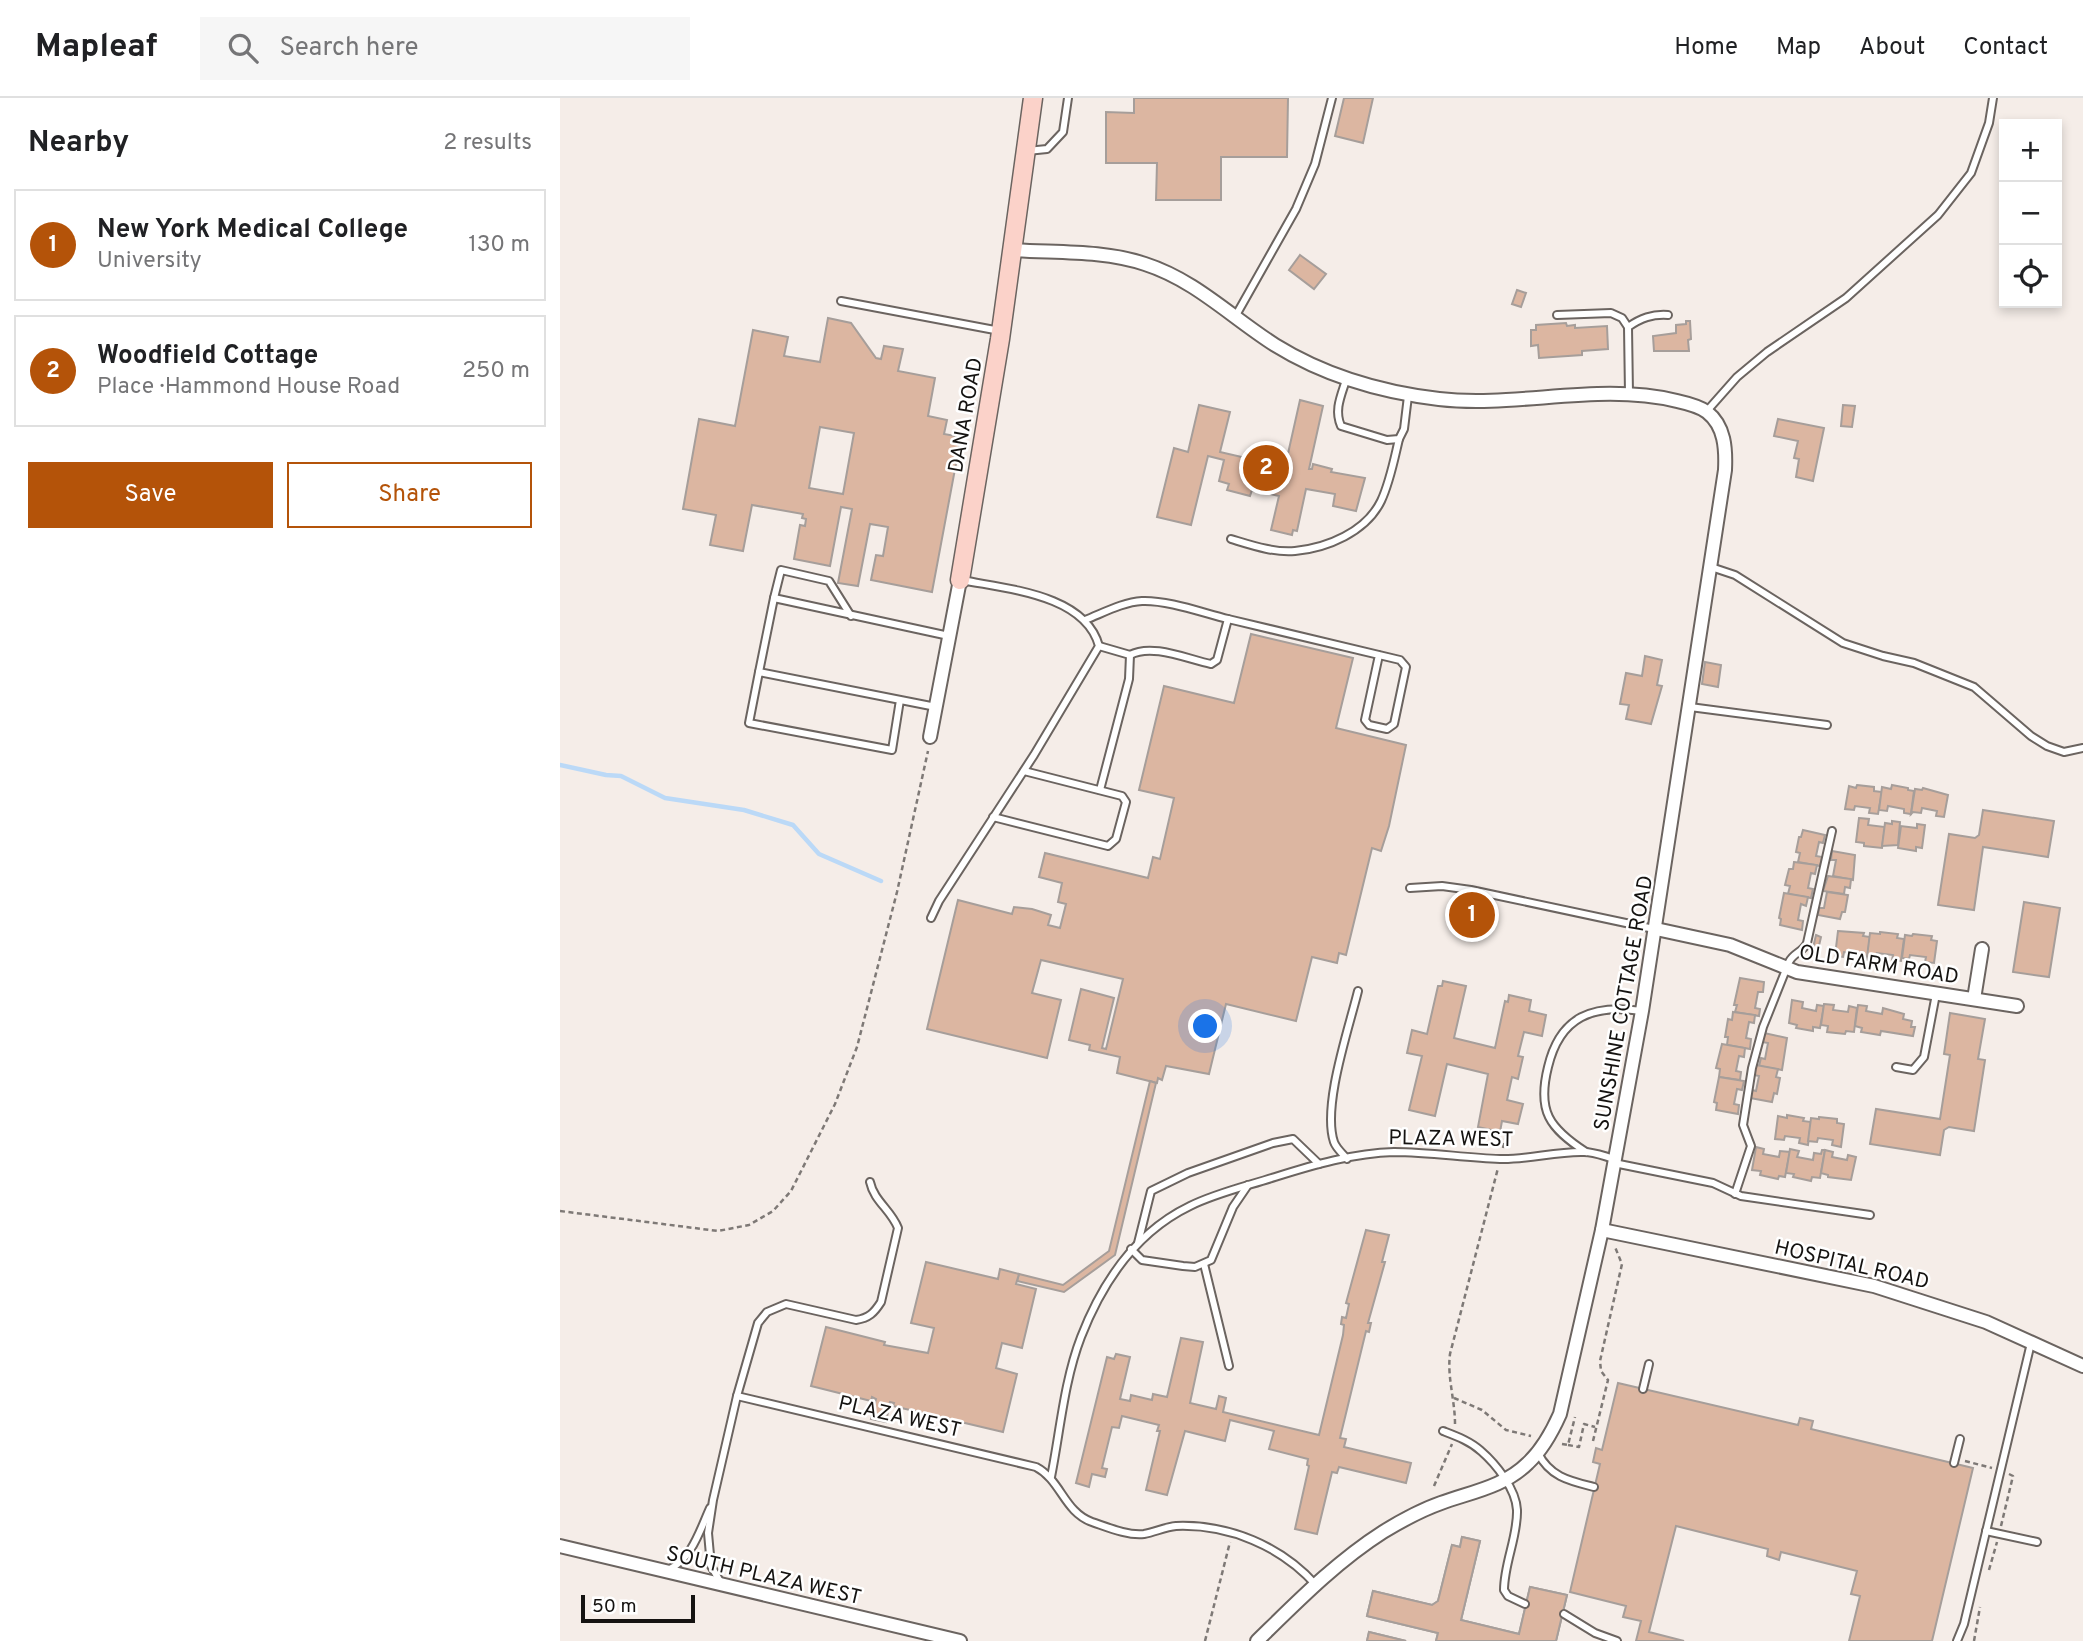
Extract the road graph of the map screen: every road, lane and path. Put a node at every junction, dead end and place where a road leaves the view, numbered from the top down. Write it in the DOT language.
graph roads {
  1 [pos="1033,98"];
  2 [pos="1068,98"];
  3 [pos="1332,98"];
  4 [pos="1993,98"];
  5 [pos="1027,151"];
  6 [pos="1013,250"];
  7 [pos="841,301"];
  8 [pos="1557,315"];
  9 [pos="1668,315"];
  10 [pos="1235,317"];
  11 [pos="1628,327"];
  12 [pos="1001,332"];
  13 [pos="1346,380"];
  14 [pos="1629,394"];
  15 [pos="1408,396"];
  16 [pos="1706,412"];
  17 [pos="1399,439"];
  18 [pos="1231,539"];
  19 [pos="1711,566"];
  20 [pos="960,580"];
  21 [pos="774,598"];
  22 [pos="851,615"];
  23 [pos="1228,619"];
  24 [pos="1085,620"];
  25 [pos="949,636"];
  26 [pos="1099,646"];
  27 [pos="1130,655"];
  28 [pos="1379,655"];
  29 [pos="759,672"];
  30 [pos="900,700"];
  31 [pos="936,707"];
  32 [pos="1690,707"];
  33 [pos="1827,725"];
  34 [pos="930,737"];
  35 [pos="2083,748"];
  36 [pos="1024,771"];
  37 [pos="1100,790"];
  38 [pos="993,817"];
  39 [pos="1832,831"];
  40 [pos="1410,888"];
  41 [pos="931,918"];
  42 [pos="1656,929"];
  43 [pos="1982,949"];
  44 [pos="1787,969"];
  45 [pos="1358,991"];
  46 [pos="1936,994"];
  47 [pos="1974,999"];
  48 [pos="2017,1006"];
  49 [pos="1642,1011"];
  50 [pos="1896,1067"];
  51 [pos="1507,1131"];
  52 [pos="1586,1152"];
  53 [pos="1347,1159"];
  54 [pos="1500,1160"];
  55 [pos="1615,1161"];
  56 [pos="1319,1164"];
  57 [pos="870,1182"];
  58 [pos="1248,1185"];
  59 [pos="1735,1194"];
  60 [pos="560,1211"];
  61 [pos="1870,1215"];
  62 [pos="1602,1230"];
  63 [pos="1616,1232"];
  64 [pos="1138,1243"];
  65 [pos="1131,1249"];
  66 [pos="1204,1264"];
  67 [pos="2031,1341"];
  68 [pos="1649,1364"];
  69 [pos="1229,1366"];
  70 [pos="2083,1366"];
  71 [pos="1643,1389"];
  72 [pos="737,1396"];
  73 [pos="1454,1398"];
  74 [pos="1576,1409"];
  75 [pos="1595,1427"];
  76 [pos="1443,1431"];
  77 [pos="1454,1435"];
  78 [pos="1960,1439"];
  79 [pos="1547,1440"];
  80 [pos="1592,1441"];
  81 [pos="1568,1445"];
  82 [pos="1538,1453"];
  83 [pos="1954,1463"];
  84 [pos="1051,1478"];
  85 [pos="1505,1480"];
  86 [pos="1434,1486"];
  87 [pos="1594,1487"];
  88 [pos="713,1500"];
  89 [pos="1986,1531"];
  90 [pos="1232,1533"];
  91 [pos="2037,1542"];
  92 [pos="560,1546"];
  93 [pos="665,1571"];
  94 [pos="721,1583"];
  95 [pos="1316,1585"];
  96 [pos="1525,1604"];
  97 [pos="1564,1614"];
  98 [pos="960,1641"];
  99 [pos="1205,1641"];
  100 [pos="1257,1641"];
  101 [pos="1617,1641"];
  102 [pos="1957,1641"];
  1 -- 5 [label="street, DANA ROAD"];
  2 -- 5 [label="lane"];
  3 -- 10 [label="lane"];
  4 -- 16 [label="lane"];
  5 -- 6 [label="street, DANA ROAD"];
  6 -- 10 [label="street"];
  6 -- 12 [label="street, DANA ROAD"];
  7 -- 12 [label="lane"];
  8 -- 11 [label="lane"];
  9 -- 11 [label="lane"];
  10 -- 13 [label="street"];
  11 -- 14 [label="lane"];
  12 -- 20 [label="street, DANA ROAD"];
  13 -- 15 [label="street"];
  13 -- 17 [label="lane"];
  14 -- 15 [label="street"];
  14 -- 16 [label="street"];
  15 -- 17 [label="lane"];
  16 -- 19 [label="street, SUNSHINE COTTAGE ROAD"];
  17 -- 18 [label="lane"];
  19 -- 32 [label="street, SUNSHINE COTTAGE ROAD"];
  19 -- 35 [label="lane"];
  20 -- 24 [label="lane"];
  20 -- 25 [label="street, DANA ROAD"];
  21 -- 22 [label="lane"];
  21 -- 22 [label="lane"];
  21 -- 29 [label="lane"];
  22 -- 25 [label="lane"];
  23 -- 24 [label="lane"];
  23 -- 27 [label="lane"];
  23 -- 28 [label="lane"];
  24 -- 26 [label="lane"];
  25 -- 31 [label="street, DANA ROAD"];
  26 -- 27 [label="lane"];
  26 -- 36 [label="lane"];
  27 -- 37 [label="lane"];
  28 -- 28 [label="lane"];
  29 -- 30 [label="lane"];
  29 -- 30 [label="lane"];
  30 -- 31 [label="lane"];
  31 -- 34 [label="street, DANA ROAD"];
  32 -- 33 [label="lane"];
  32 -- 42 [label="street, SUNSHINE COTTAGE ROAD"];
  34 -- 60 [label="path"];
  36 -- 37 [label="lane"];
  36 -- 38 [label="lane"];
  37 -- 38 [label="lane"];
  38 -- 41 [label="lane"];
  39 -- 44 [label="lane"];
  40 -- 42 [label="lane"];
  42 -- 44 [label="street, OLD FARM ROAD"];
  42 -- 49 [label="street, SUNSHINE COTTAGE ROAD"];
  43 -- 47 [label="street"];
  44 -- 46 [label="street, OLD FARM ROAD"];
  44 -- 59 [label="lane"];
  45 -- 53 [label="lane"];
  46 -- 47 [label="street, OLD FARM ROAD"];
  46 -- 50 [label="lane"];
  47 -- 48 [label="street, OLD FARM ROAD"];
  49 -- 52 [label="lane"];
  49 -- 55 [label="street, SUNSHINE COTTAGE ROAD"];
  51 -- 54 [label="path"];
  52 -- 54 [label="lane, PLAZA WEST"];
  52 -- 55 [label="lane, PLAZA WEST"];
  53 -- 54 [label="lane, PLAZA WEST"];
  53 -- 56 [label="lane, PLAZA WEST"];
  54 -- 73 [label="path"];
  55 -- 59 [label="lane, PLAZA WEST"];
  55 -- 62 [label="street, SUNSHINE COTTAGE ROAD"];
  56 -- 58 [label="lane, PLAZA WEST"];
  56 -- 64 [label="lane"];
  57 -- 72 [label="lane"];
  58 -- 64 [label="lane, PLAZA WEST"];
  58 -- 66 [label="lane"];
  59 -- 61 [label="lane, PLAZA WEST"];
  62 -- 63 [label="street, HOSPITAL ROAD"];
  62 -- 79 [label="street, SUNSHINE COTTAGE ROAD"];
  63 -- 67 [label="street, HOSPITAL ROAD"];
  63 -- 75 [label="path"];
  64 -- 65 [label="lane, PLAZA WEST"];
  65 -- 66 [label="lane"];
  65 -- 84 [label="lane, PLAZA WEST"];
  66 -- 69 [label="lane"];
  67 -- 70 [label="street, HOSPITAL ROAD"];
  67 -- 89 [label="lane"];
  68 -- 71 [label="lane"];
  72 -- 84 [label="lane, PLAZA WEST"];
  72 -- 88 [label="lane"];
  73 -- 77 [label="path"];
  73 -- 79 [label="path"];
  74 -- 81 [label="path"];
  75 -- 80 [label="path"];
  75 -- 81 [label="path"];
  76 -- 77 [label="lane"];
  77 -- 85 [label="lane"];
  77 -- 86 [label="path"];
  78 -- 83 [label="lane"];
  79 -- 81 [label="path"];
  79 -- 82 [label="street, SUNSHINE COTTAGE ROAD"];
  82 -- 85 [label="street, SUNSHINE COTTAGE ROAD"];
  82 -- 87 [label="lane"];
  84 -- 90 [label="lane"];
  85 -- 95 [label="street, SUNSHINE COTTAGE ROAD"];
  85 -- 96 [label="lane"];
  88 -- 93 [label="lane"];
  88 -- 94 [label="lane"];
  89 -- 91 [label="lane"];
  89 -- 102 [label="lane"];
  90 -- 95 [label="lane"];
  90 -- 99 [label="path"];
  92 -- 93 [label="street, SOUTH PLAZA WEST"];
  93 -- 94 [label="street, SOUTH PLAZA WEST"];
  94 -- 98 [label="street, SOUTH PLAZA WEST"];
  95 -- 100 [label="street, SUNSHINE COTTAGE ROAD"];
  97 -- 101 [label="lane"];
}
